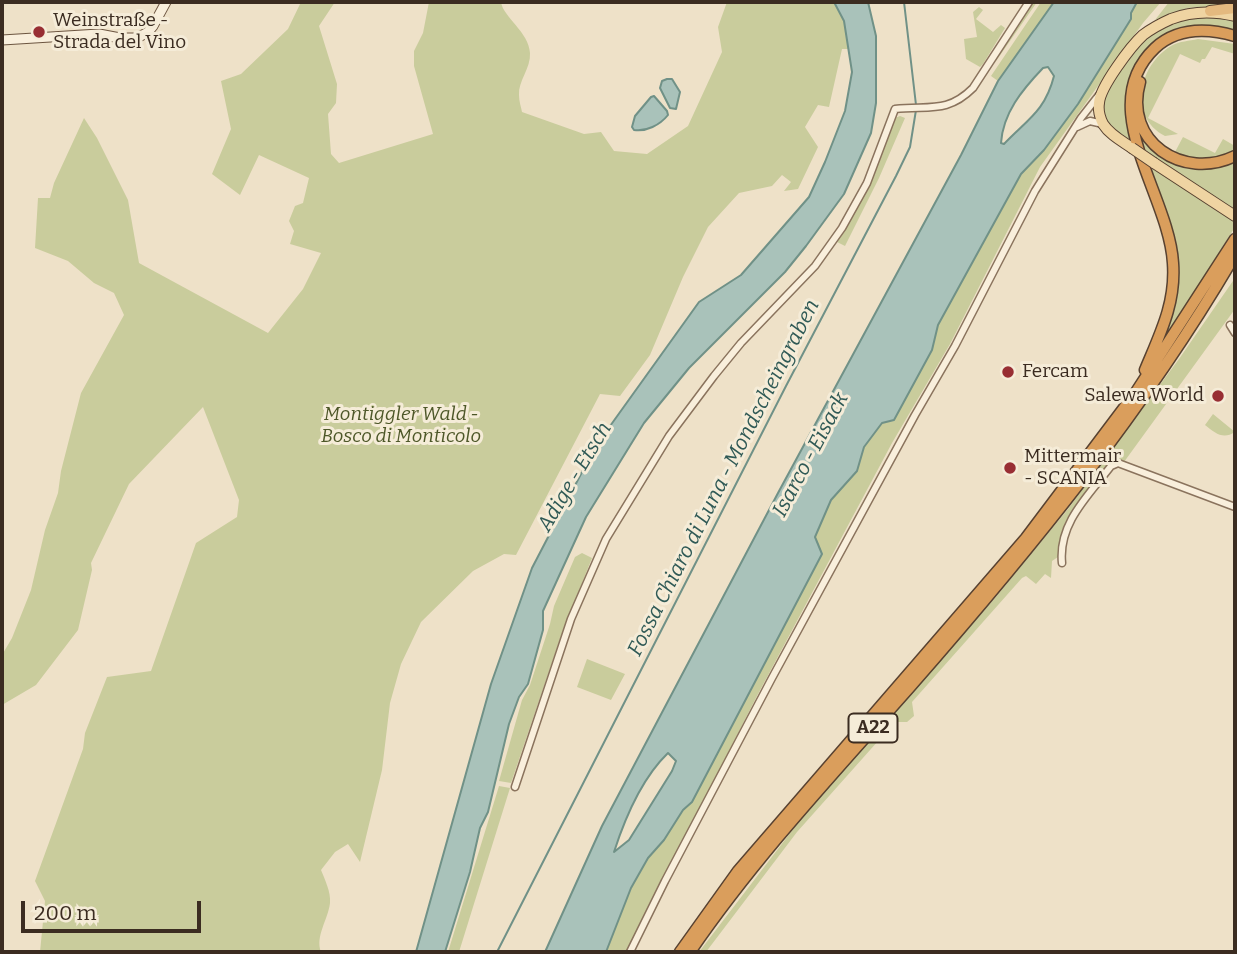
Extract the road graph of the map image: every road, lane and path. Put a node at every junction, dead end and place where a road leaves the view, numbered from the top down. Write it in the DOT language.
graph roads {
  1 [pos="166,2"];
  2 [pos="1029,2"];
  3 [pos="1235,8"];
  4 [pos="1210,11"];
  5 [pos="1235,16"];
  6 [pos="1235,36"];
  7 [pos="2,40"];
  8 [pos="1235,43"];
  9 [pos="1101,94"];
  10 [pos="1104,124"];
  11 [pos="1076,128"];
  12 [pos="1235,156"];
  13 [pos="1235,216"];
  14 [pos="1235,239"];
  15 [pos="1235,255"];
  16 [pos="1235,268"];
  17 [pos="1220,281"];
  18 [pos="1230,325"];
  19 [pos="1235,332"];
  20 [pos="1136,392"];
  21 [pos="1235,507"];
  22 [pos="1062,562"];
  23 [pos="515,787"];
  24 [pos="630,952"];
  25 [pos="680,952"];
  26 [pos="690,952"];
  1 -- 7 [label="main road"];
  2 -- 23 [label="street"];
  3 -- 4 [label="highway"];
  4 -- 5 [label="main road"];
  4 -- 9 [label="main road"];
  6 -- 20 [label="highway"];
  8 -- 12 [label="highway"];
  9 -- 10 [label="main road"];
  9 -- 11 [label="street"];
  10 -- 11 [label="street"];
  10 -- 13 [label="main road, bridge"];
  11 -- 24 [label="street"];
  14 -- 20 [label="highway, A22"];
  15 -- 17 [label="highway, A22"];
  16 -- 17 [label="highway"];
  17 -- 26 [label="highway, A22"];
  18 -- 19 [label="street"];
  20 -- 25 [label="highway, A22"];
  21 -- 22 [label="street"];
}
